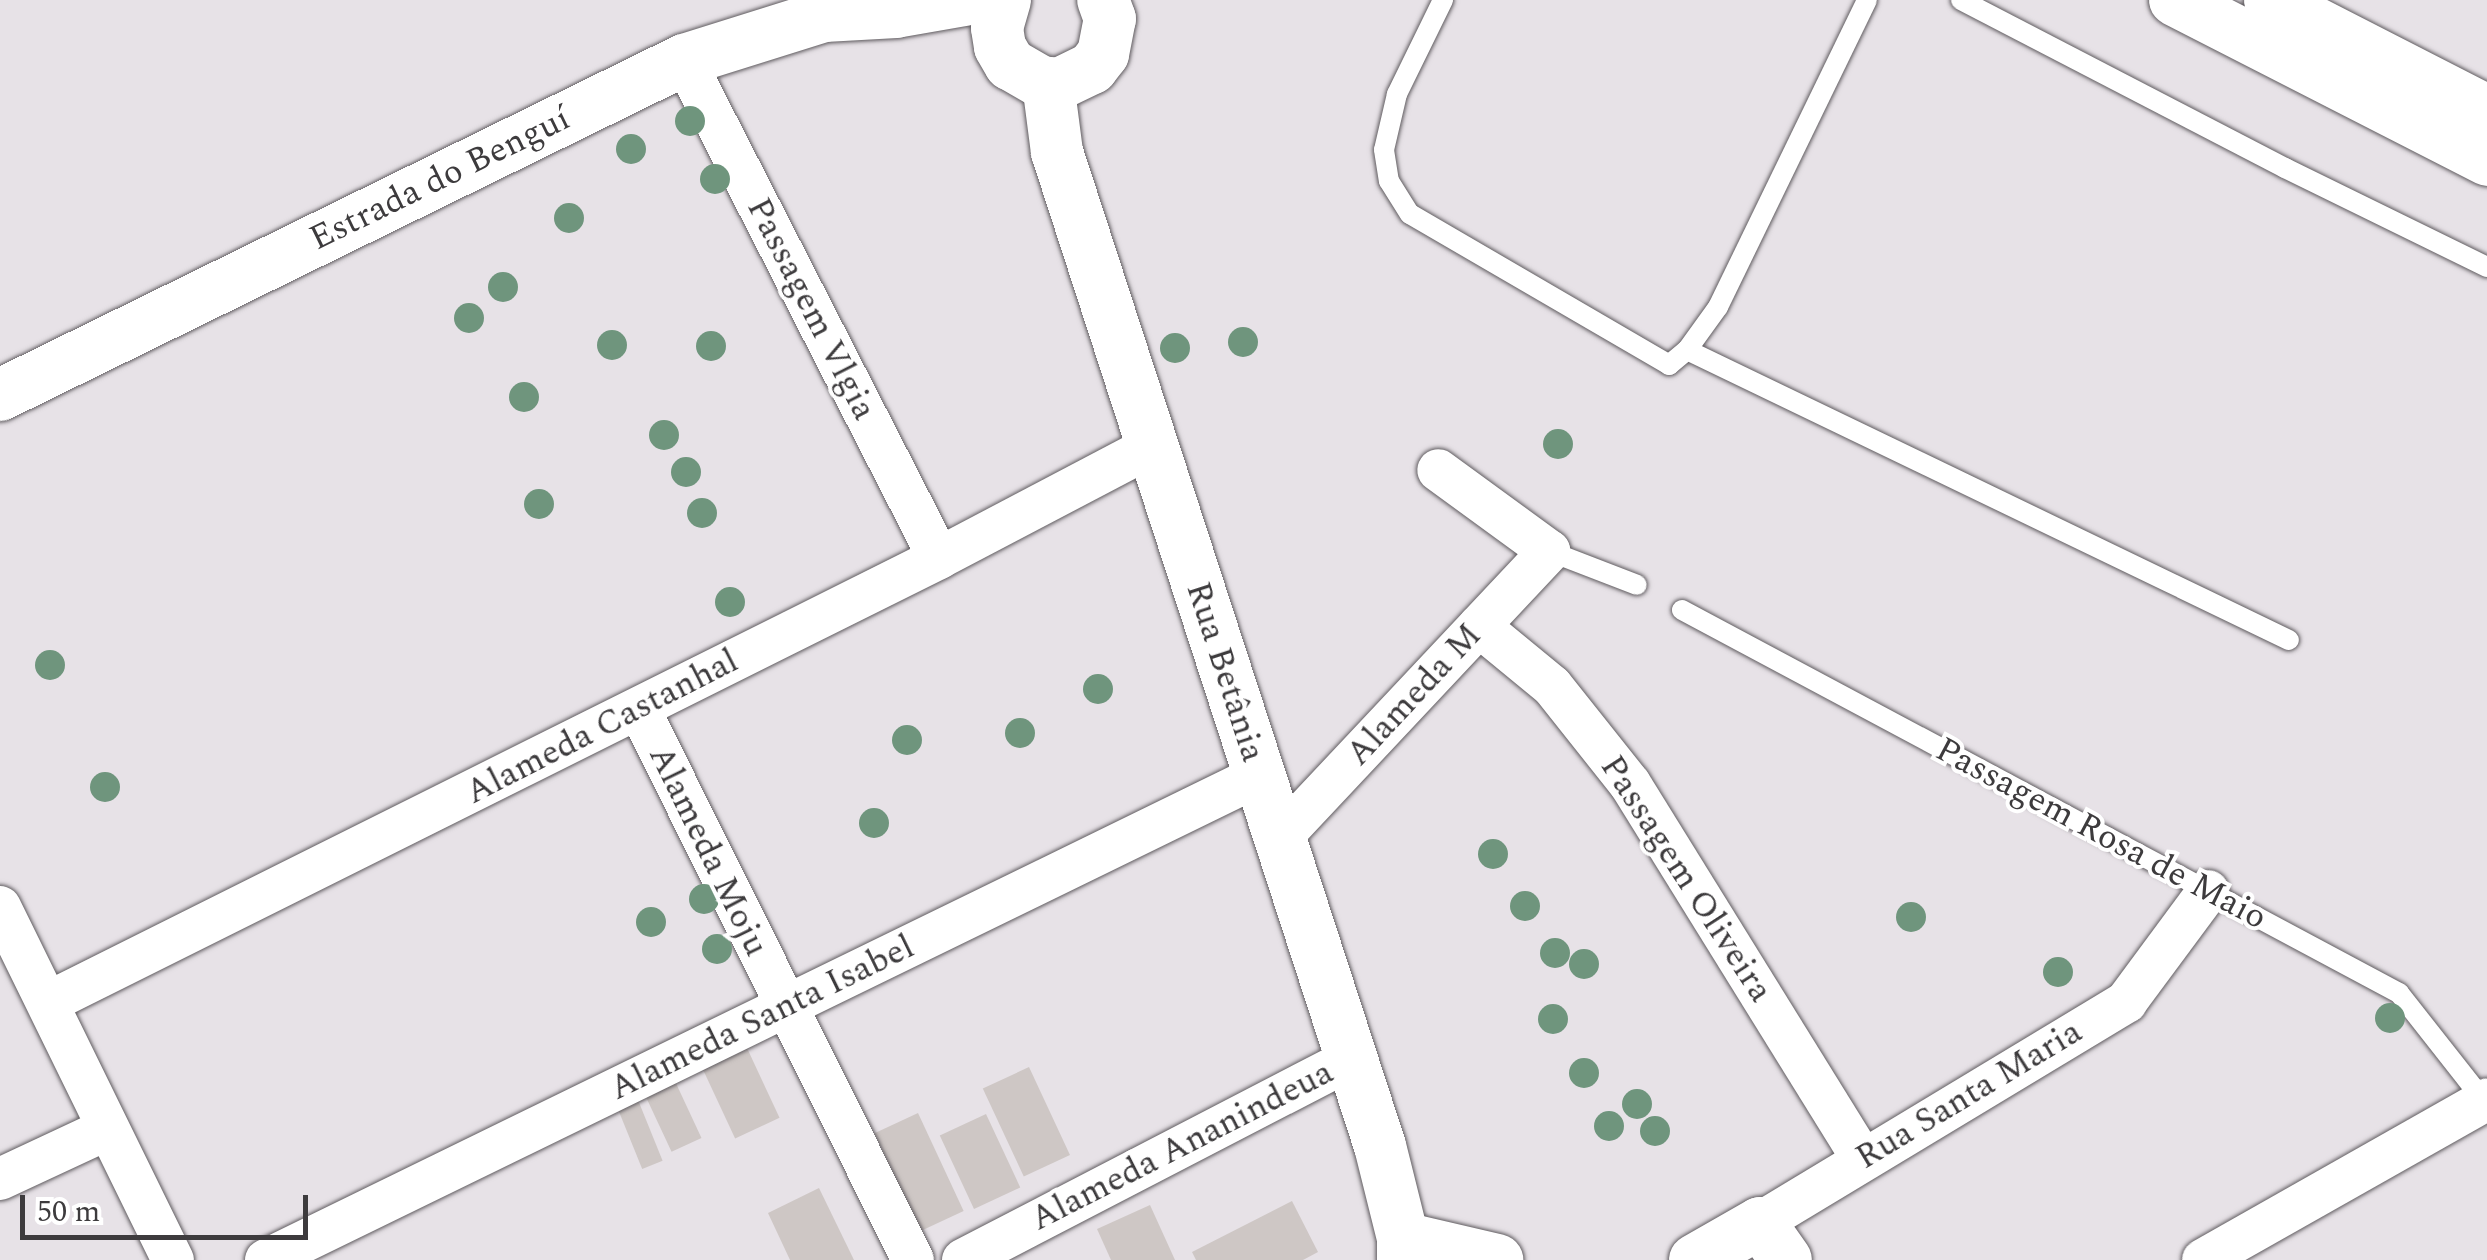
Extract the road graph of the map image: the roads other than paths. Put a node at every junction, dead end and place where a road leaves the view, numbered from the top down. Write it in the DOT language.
graph roads {
  1 [pos="965,0"];
  2 [pos="1442,0"];
  3 [pos="1867,0"];
  4 [pos="1961,0"];
  5 [pos="2176,0"];
  6 [pos="2270,0"];
  7 [pos="896,12"];
  8 [pos="1114,12"];
  9 [pos="1002,24"];
  10 [pos="684,60"];
  11 [pos="1048,83"];
  12 [pos="2487,111"];
  13 [pos="2487,160"];
  14 [pos="2487,266"];
  15 [pos="1687,350"];
  16 [pos="0,396"];
  17 [pos="1152,446"];
  18 [pos="1438,470"];
  19 [pos="1548,551"];
  20 [pos="939,558"];
  21 [pos="1636,585"];
  22 [pos="1682,610"];
  23 [pos="1479,626"];
  24 [pos="2289,640"];
  25 [pos="639,709"];
  26 [pos="1258,776"];
  27 [pos="1279,839"];
  28 [pos="2208,892"];
  29 [pos="0,907"];
  30 [pos="48,1002"];
  31 [pos="784,1007"];
  32 [pos="1349,1060"];
  33 [pos="2485,1100"];
  34 [pos="108,1128"];
  35 [pos="1862,1158"];
  36 [pos="0,1180"];
  37 [pos="1773,1242"];
  38 [pos="1403,1249"];
  39 [pos="173,1260"];
  40 [pos="266,1260"];
  41 [pos="913,1260"];
  42 [pos="963,1260"];
  43 [pos="1497,1260"];
  44 [pos="1696,1260"];
  45 [pos="2204,1260"];
  1 -- 7 [label="street, Estrada do Benguí"];
  2 -- 15 [label="lane"];
  3 -- 15 [label="lane"];
  4 -- 14 [label="lane"];
  5 -- 13 [label="street"];
  6 -- 12 [label="street"];
  7 -- 9 [label="street, Estrada do Benguí"];
  7 -- 10 [label="street, Estrada do Benguí"];
  8 -- 11 [label="street"];
  9 -- 11 [label="street"];
  10 -- 16 [label="street, Estrada do Benguí"];
  10 -- 20 [label="street, Passagem Vlgia"];
  11 -- 17 [label="street, Rua Betânia"];
  15 -- 24 [label="lane"];
  17 -- 20 [label="street, Alameda Castanhal"];
  17 -- 26 [label="street, Rua Betânia"];
  18 -- 19 [label="street"];
  19 -- 21 [label="lane"];
  19 -- 23 [label="street, Alameda M"];
  20 -- 25 [label="street, Alameda Castanhal"];
  22 -- 28 [label="lane, Passagem Rosa de Maio"];
  23 -- 27 [label="street, Alameda M"];
  23 -- 35 [label="street, Passagem Oliveira"];
  25 -- 30 [label="street, Alameda Castanhal"];
  25 -- 31 [label="street, Alameda Moju"];
  26 -- 27 [label="street, Rua Betânia"];
  26 -- 31 [label="street, Alameda Santa Isabel"];
  27 -- 32 [label="street, Rua Betânia"];
  28 -- 33 [label="lane, Passagem Rosa de Maio"];
  28 -- 35 [label="street, Rua Santa Maria"];
  29 -- 30 [label="street"];
  30 -- 34 [label="street"];
  31 -- 40 [label="street, Alameda Santa Isabel"];
  31 -- 41 [label="street, Alameda Moju"];
  32 -- 38 [label="street, Rua Betânia"];
  32 -- 42 [label="street, Alameda Ananindeua"];
  33 -- 45 [label="street"];
  34 -- 36 [label="street"];
  34 -- 39 [label="street"];
  35 -- 37 [label="street, Rua Santa Maria"];
  37 -- 44 [label="street, Rua Santa Maria"];
  38 -- 43 [label="street"];
}
